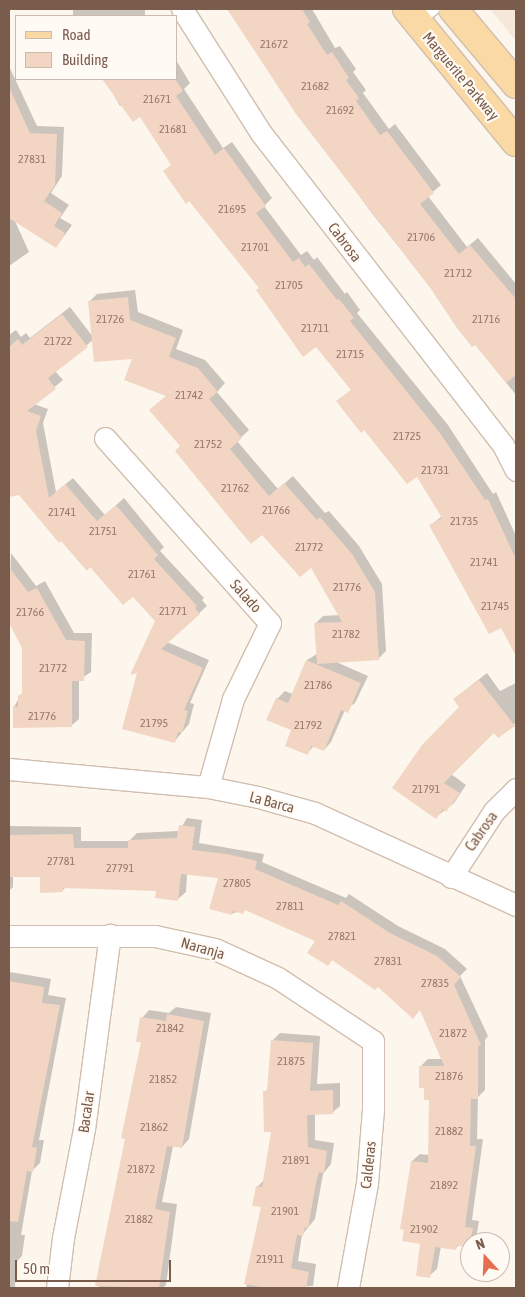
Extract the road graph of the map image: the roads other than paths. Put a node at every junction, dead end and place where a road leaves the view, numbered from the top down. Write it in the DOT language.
graph roads {
  1 [pos="182,9"];
  2 [pos="453,9"];
  3 [pos="419,13"];
  4 [pos="516,84"];
  5 [pos="516,142"];
  6 [pos="105,438"];
  7 [pos="516,470"];
  8 [pos="9,769"];
  9 [pos="208,787"];
  10 [pos="516,789"];
  11 [pos="451,876"];
  12 [pos="516,905"];
  13 [pos="110,934"];
  14 [pos="9,936"];
  15 [pos="373,1041"];
  16 [pos="57,1288"];
  17 [pos="348,1288"];
  1 -- 7 [label="street, Cabrosa"];
  2 -- 4 [label="main road"];
  3 -- 5 [label="main road, Marguerite Parkway"];
  6 -- 9 [label="street, Salado"];
  8 -- 9 [label="street, La Barca"];
  9 -- 11 [label="street, La Barca"];
  10 -- 11 [label="street, Cabrosa"];
  11 -- 12 [label="street, La Barca"];
  13 -- 14 [label="street, Naranja"];
  13 -- 15 [label="street, Naranja"];
  13 -- 16 [label="street, Bacalar"];
  15 -- 17 [label="street, Calderas"];
}
